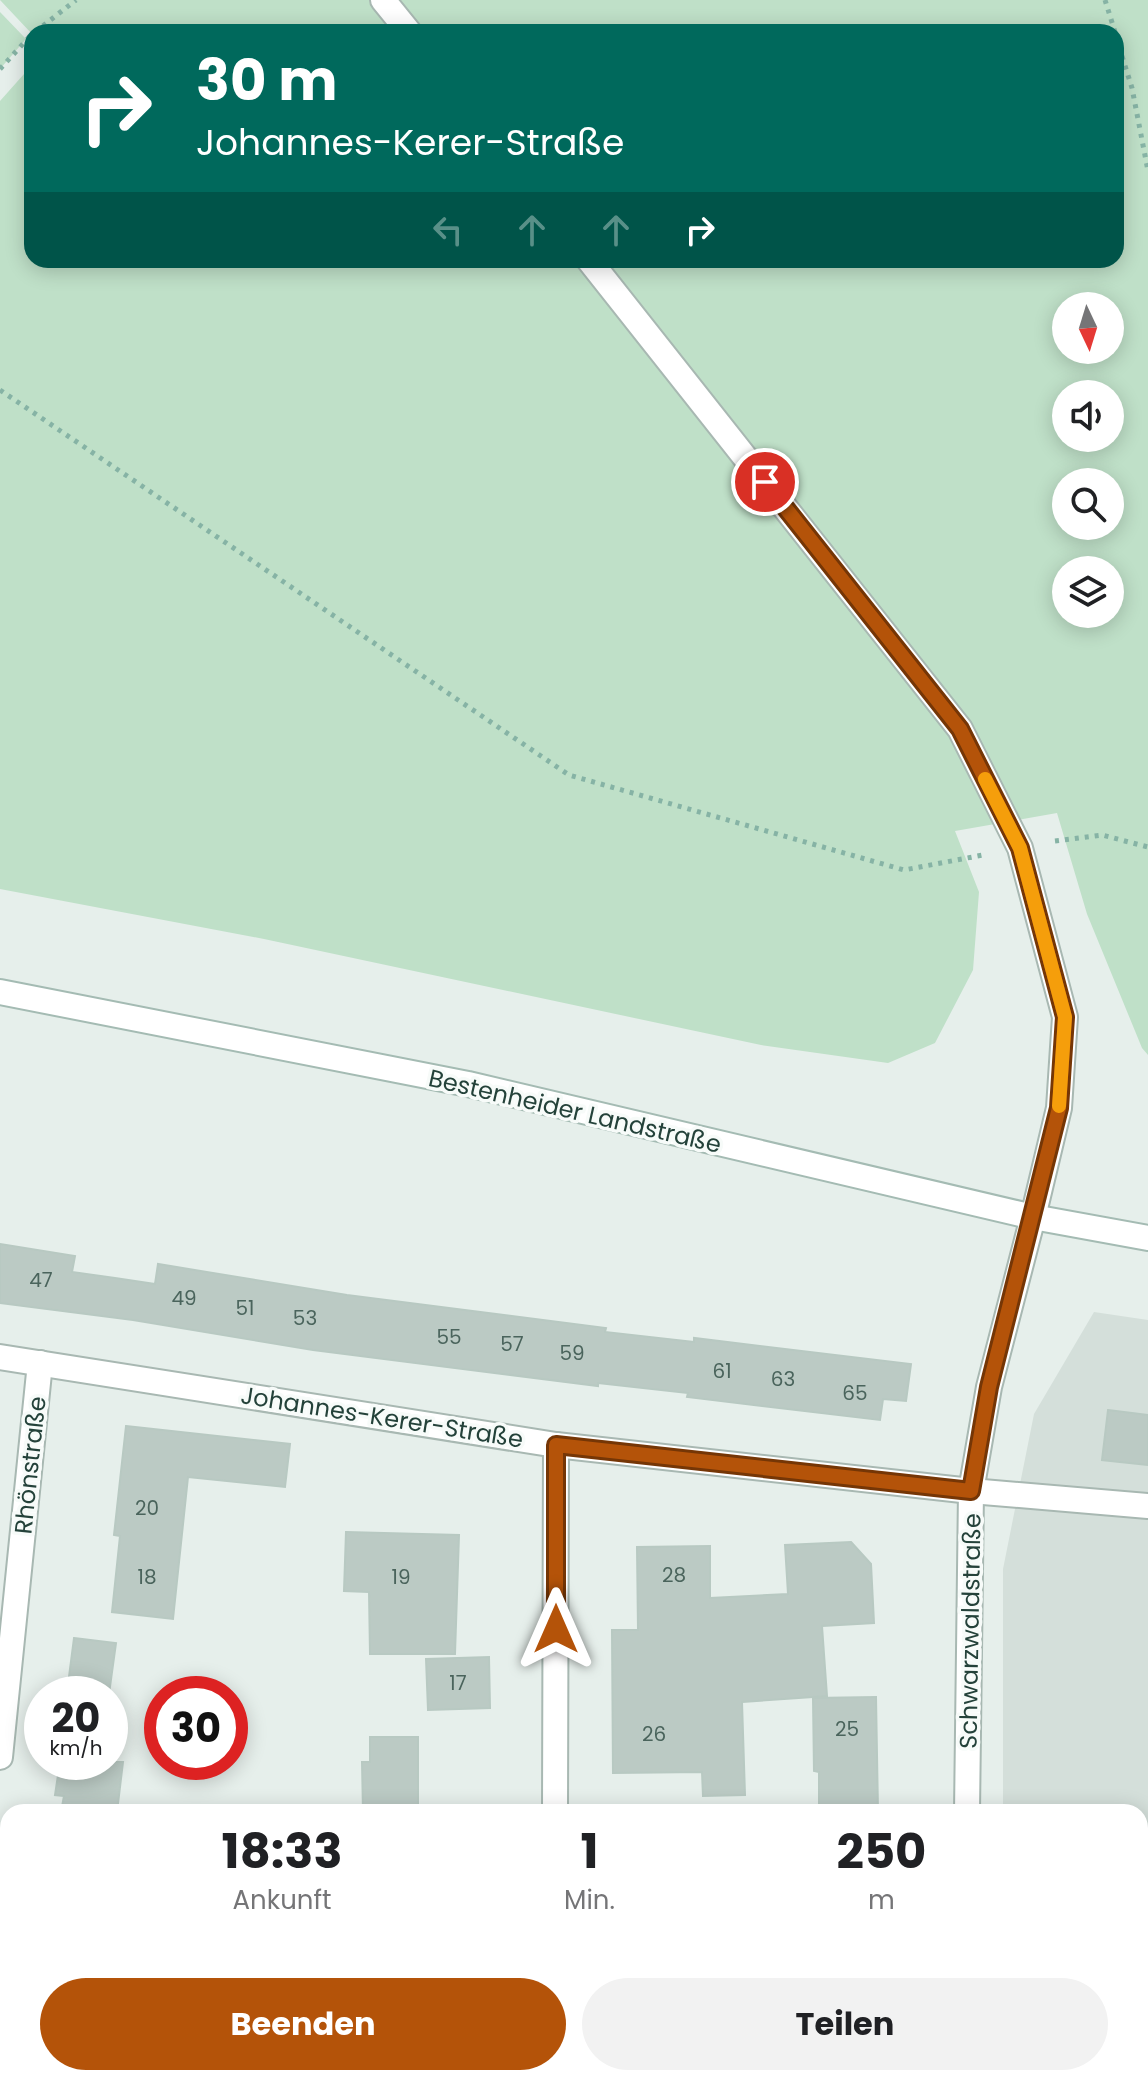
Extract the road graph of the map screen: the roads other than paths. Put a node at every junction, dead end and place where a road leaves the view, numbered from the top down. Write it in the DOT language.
graph roads {
  1 [pos="383,0"];
  2 [pos="402,24"];
  3 [pos="595,268"];
  4 [pos="0,992"];
  5 [pos="1033,1217"];
  6 [pos="1148,1238"];
  7 [pos="0,1357"];
  8 [pos="40,1363"];
  9 [pos="556,1445"];
  10 [pos="971,1491"];
  11 [pos="1148,1506"];
  12 [pos="0,1757"];
  13 [pos="555,1804"];
  14 [pos="967,1804"];
  1 -- 2 [label="street"];
  3 -- 5 [label="street, Schwarzwaldstraße"];
  4 -- 5 [label="street, Bestenheider Landstraße"];
  5 -- 6 [label="street, Bestenheider Landstraße"];
  5 -- 10 [label="street, Schwarzwaldstraße"];
  7 -- 8 [label="street, Johannes-Kerer-Straße"];
  8 -- 9 [label="street, Johannes-Kerer-Straße"];
  8 -- 12 [label="street, Rhönstraße"];
  9 -- 10 [label="street, Johannes-Kerer-Straße"];
  9 -- 13 [label="street"];
  10 -- 11 [label="street, Johannes-Kerer-Straße"];
  10 -- 14 [label="street, Schwarzwaldstraße"];
}
